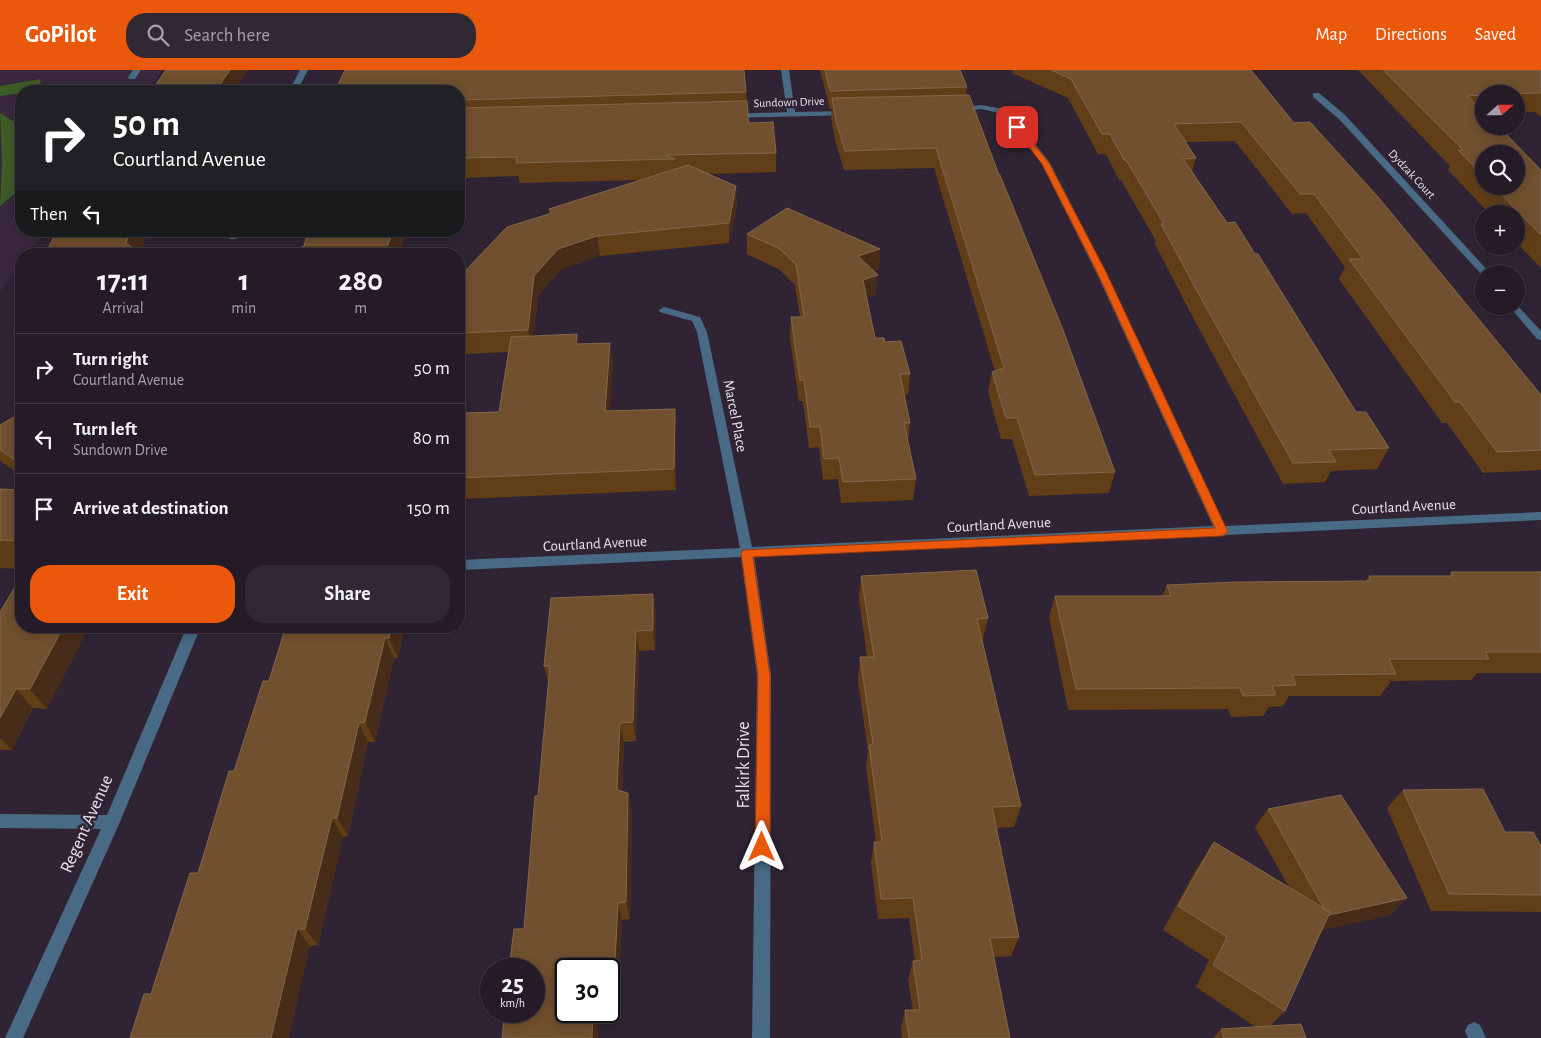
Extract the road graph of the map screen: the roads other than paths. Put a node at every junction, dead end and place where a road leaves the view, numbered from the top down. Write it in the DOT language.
graph roads {
  1 [pos="137,70"];
  2 [pos="304,70"];
  3 [pos="785,70"];
  4 [pos="132,77"];
  5 [pos="296,85"];
  6 [pos="1316,95"];
  7 [pos="945,110"];
  8 [pos="858,112"];
  9 [pos="791,114"];
  10 [pos="721,116"];
  11 [pos="1478,265"];
  12 [pos="664,310"];
  13 [pos="1522,315"];
  14 [pos="1541,337"];
  15 [pos="1541,516"];
  16 [pos="1222,532"];
  17 [pos="747,553"];
  18 [pos="465,565"];
  19 [pos="191,633"];
  20 [pos="0,821"];
  21 [pos="112,822"];
  22 [pos="14,1038"];
  23 [pos="761,1038"];
  1 -- 4 [label="street"];
  2 -- 5 [label="street"];
  3 -- 9 [label="street"];
  6 -- 11 [label="street, Dydzak Court"];
  7 -- 16 [label="street"];
  8 -- 9 [label="street, Sundown Drive"];
  9 -- 10 [label="street, Sundown Drive"];
  12 -- 17 [label="street, Marcel Place"];
  13 -- 14 [label="street"];
  15 -- 16 [label="street, Courtland Avenue"];
  16 -- 17 [label="street, Courtland Avenue"];
  17 -- 18 [label="street, Courtland Avenue"];
  17 -- 23 [label="street, Falkirk Drive"];
  19 -- 21 [label="street, Regent Avenue"];
  20 -- 21 [label="street"];
  21 -- 22 [label="street, Regent Avenue"];
}
